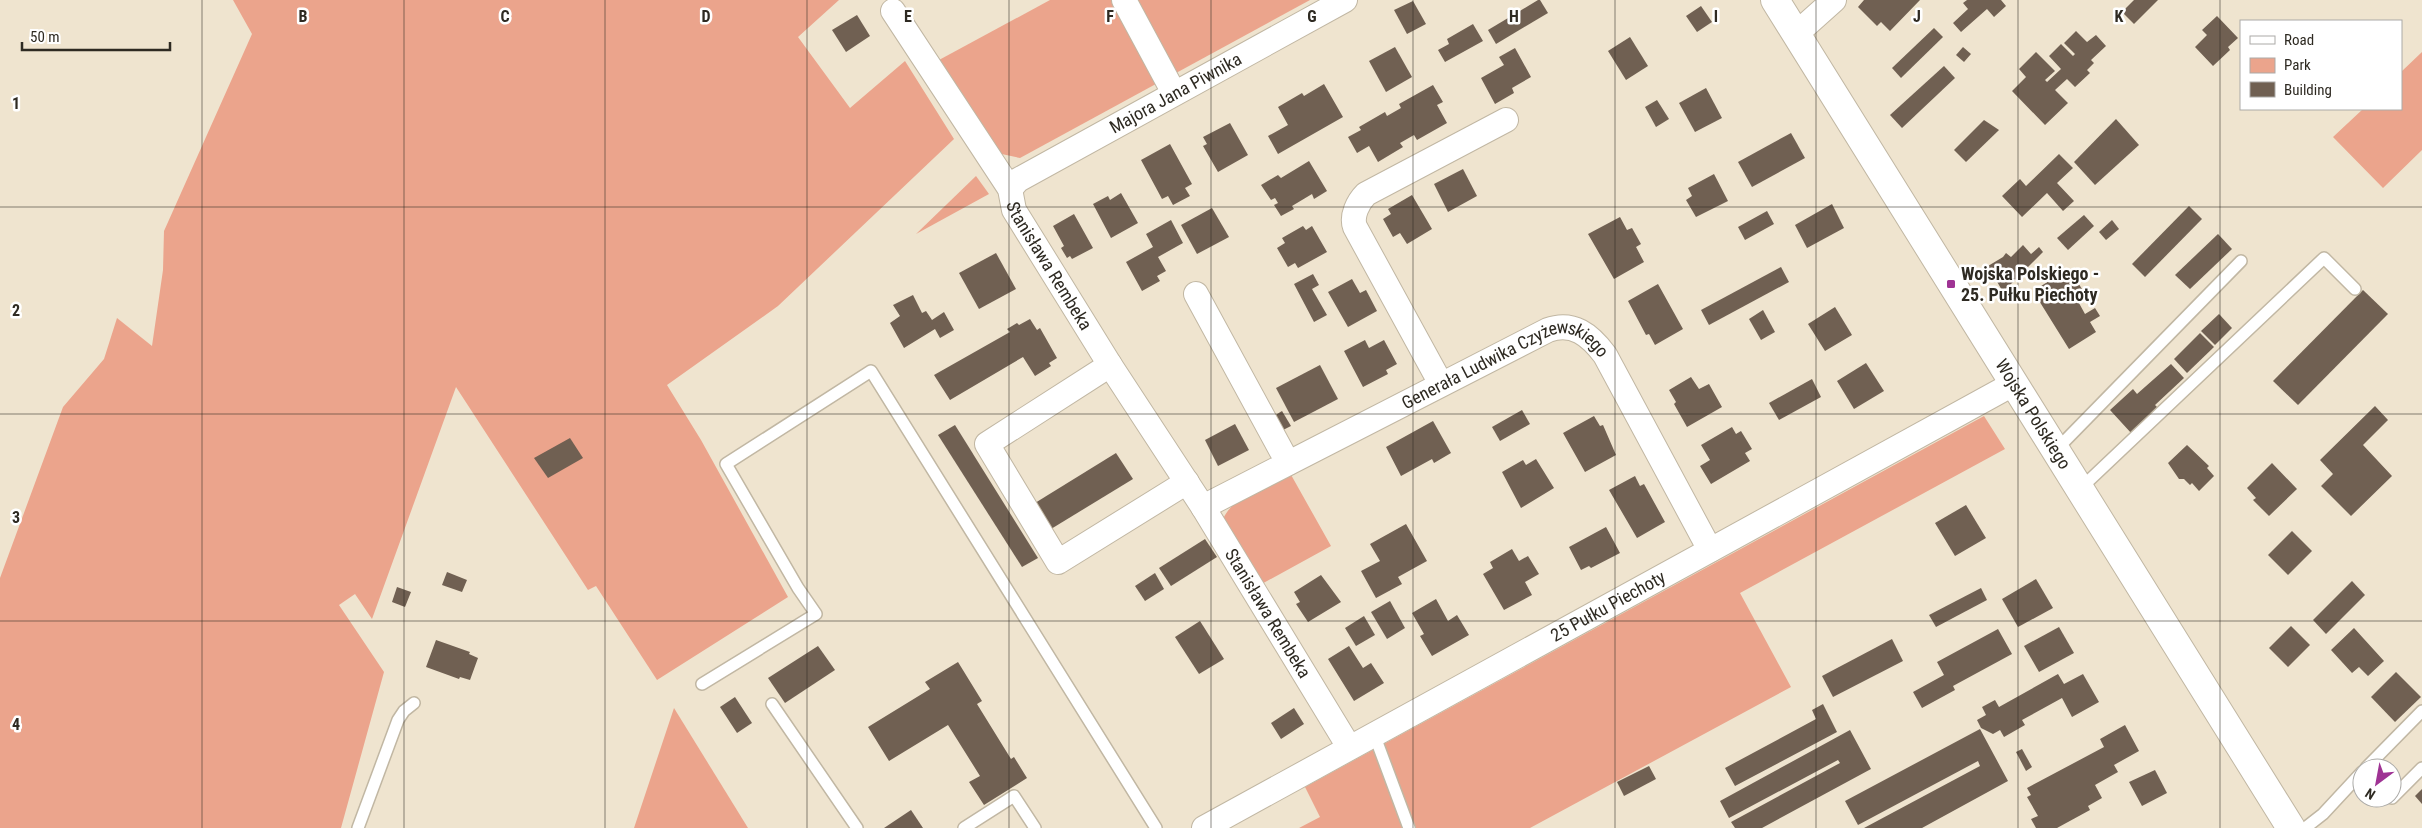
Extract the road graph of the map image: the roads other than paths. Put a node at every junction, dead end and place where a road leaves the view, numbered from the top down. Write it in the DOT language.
graph roads {
  1 [pos="1124,0"];
  2 [pos="1775,0"];
  3 [pos="1834,0"];
  4 [pos="1343,1"];
  5 [pos="893,11"];
  6 [pos="1796,34"];
  7 [pos="1174,93"];
  8 [pos="1506,120"];
  9 [pos="1010,189"];
  10 [pos="2241,261"];
  11 [pos="2355,289"];
  12 [pos="1196,294"];
  13 [pos="1110,365"];
  14 [pos="1442,384"];
  15 [pos="2013,384"];
  16 [pos="2054,451"];
  17 [pos="1288,463"];
  18 [pos="1186,482"];
  19 [pos="2079,490"];
  20 [pos="1203,507"];
  21 [pos="1710,550"];
  22 [pos="702,684"];
  23 [pos="414,703"];
  24 [pos="772,704"];
  25 [pos="2422,711"];
  26 [pos="1374,734"];
  27 [pos="1349,747"];
  28 [pos="2376,758"];
  29 [pos="2422,768"];
  30 [pos="2352,783"];
  31 [pos="2402,788"];
  32 [pos="358,828"];
  33 [pos="857,828"];
  34 [pos="964,828"];
  35 [pos="1035,828"];
  36 [pos="1156,828"];
  37 [pos="1204,828"];
  38 [pos="1409,828"];
  39 [pos="2291,828"];
  40 [pos="2305,828"];
  1 -- 7 [label="street"];
  2 -- 6 [label="main road, Wojska Polskiego"];
  3 -- 6 [label="street"];
  4 -- 7 [label="street, Majora Jana Piwnika"];
  5 -- 9 [label="street, Stanisława Rembeka"];
  6 -- 15 [label="main road, Wojska Polskiego"];
  7 -- 9 [label="street, Majora Jana Piwnika"];
  8 -- 14 [label="street"];
  9 -- 13 [label="street, Stanisława Rembeka"];
  10 -- 16 [label="lane"];
  11 -- 19 [label="lane"];
  12 -- 17 [label="street"];
  13 -- 18 [label="street, Stanisława Rembeka"];
  13 -- 18 [label="street"];
  14 -- 17 [label="street, Generała Ludwika Czyżewskiego"];
  14 -- 21 [label="street, Generała Ludwika Czyżewskiego"];
  15 -- 16 [label="main road, Wojska Polskiego"];
  15 -- 21 [label="street, 25 Pułku Piechoty"];
  16 -- 19 [label="main road, Wojska Polskiego"];
  17 -- 20 [label="street, Generała Ludwika Czyżewskiego"];
  18 -- 20 [label="street, Stanisława Rembeka"];
  19 -- 39 [label="main road, Wojska Polskiego"];
  20 -- 27 [label="street, Stanisława Rembeka"];
  21 -- 26 [label="street, 25 Pułku Piechoty"];
  22 -- 36 [label="lane"];
  23 -- 32 [label="lane"];
  24 -- 33 [label="lane"];
  25 -- 28 [label="lane"];
  26 -- 27 [label="street, 25 Pułku Piechoty"];
  26 -- 38 [label="lane"];
  27 -- 37 [label="street, 25 Pułku Piechoty"];
  29 -- 31 [label="lane"];
  30 -- 40 [label="lane"];
  34 -- 35 [label="lane"];
}
